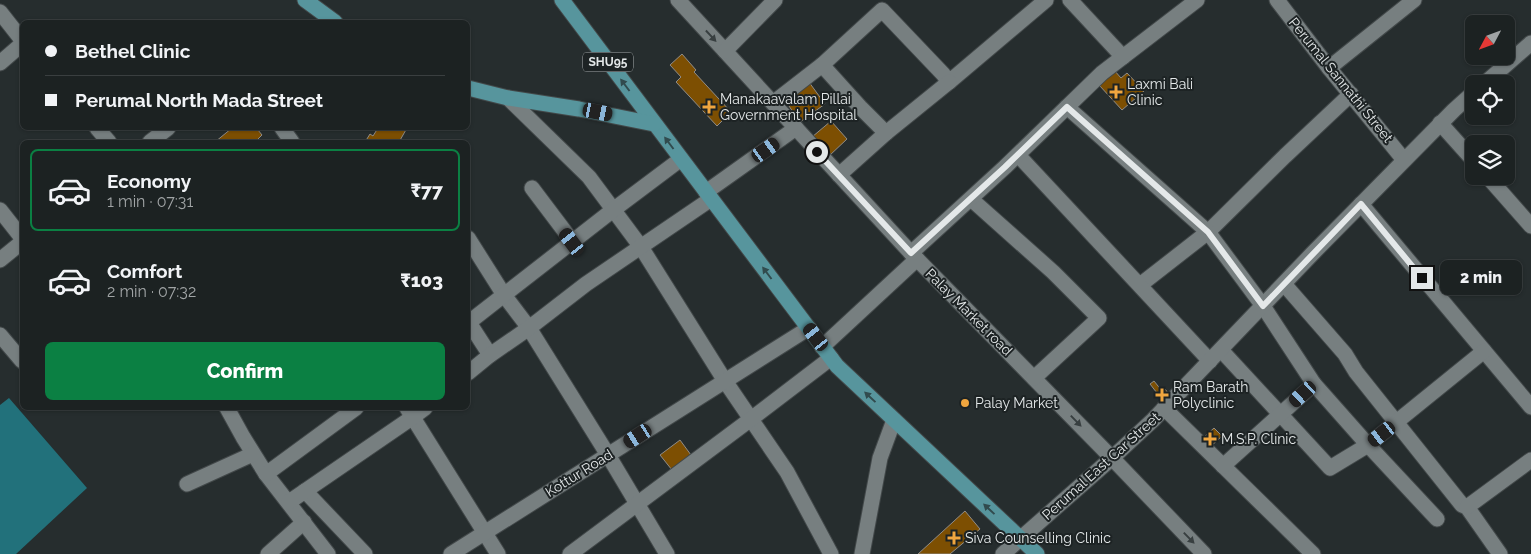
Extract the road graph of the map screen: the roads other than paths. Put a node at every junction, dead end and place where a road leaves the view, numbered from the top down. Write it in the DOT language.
graph roads {
  1 [pos="306,0"];
  2 [pos="562,0"];
  3 [pos="678,0"];
  4 [pos="775,0"];
  5 [pos="1046,0"];
  6 [pos="1070,0"];
  7 [pos="1197,0"];
  8 [pos="1277,0"];
  9 [pos="1414,0"];
  10 [pos="887,5"];
  11 [pos="0,12"];
  12 [pos="332,20"];
  13 [pos="20,37"];
  14 [pos="1531,43"];
  15 [pos="20,46"];
  16 [pos="725,51"];
  17 [pos="1123,57"];
  18 [pos="0,63"];
  19 [pos="822,65"];
  20 [pos="1329,68"];
  21 [pos="1494,75"];
  22 [pos="949,82"];
  23 [pos="470,88"];
  24 [pos="1352,94"];
  25 [pos="508,98"];
  26 [pos="1465,100"];
  27 [pos="773,103"];
  28 [pos="1067,107"];
  29 [pos="654,124"];
  30 [pos="1440,124"];
  31 [pos="796,128"];
  32 [pos="99,130"];
  33 [pos="165,130"];
  34 [pos="886,133"];
  35 [pos="108,140"];
  36 [pos="153,140"];
  37 [pos="1465,151"];
  38 [pos="1018,155"];
  39 [pos="681,159"];
  40 [pos="1404,160"];
  41 [pos="839,175"];
  42 [pos="1495,185"];
  43 [pos="532,188"];
  44 [pos="709,195"];
  45 [pos="971,199"];
  46 [pos="1361,204"];
  47 [pos="0,210"];
  48 [pos="613,210"];
  49 [pos="1531,226"];
  50 [pos="1208,232"];
  51 [pos="20,235"];
  52 [pos="470,241"];
  53 [pos="572,242"];
  54 [pos="20,244"];
  55 [pos="641,247"];
  56 [pos="914,256"];
  57 [pos="0,260"];
  58 [pos="1284,284"];
  59 [pos="1140,285"];
  60 [pos="504,295"];
  61 [pos="1263,306"];
  62 [pos="470,320"];
  63 [pos="470,325"];
  64 [pos="529,328"];
  65 [pos="809,328"];
  66 [pos="0,335"];
  67 [pos="1484,351"];
  68 [pos="827,352"];
  69 [pos="490,355"];
  70 [pos="1215,355"];
  71 [pos="20,360"];
  72 [pos="470,371"];
  73 [pos="1034,378"];
  74 [pos="725,381"];
  75 [pos="1314,384"];
  76 [pos="1531,407"];
  77 [pos="1164,408"];
  78 [pos="228,410"];
  79 [pos="353,410"];
  80 [pos="410,412"];
  81 [pos="1280,414"];
  82 [pos="751,419"];
  83 [pos="894,420"];
  84 [pos="1396,424"];
  85 [pos="1368,445"];
  86 [pos="253,454"];
  87 [pos="608,455"];
  88 [pos="1112,458"];
  89 [pos="1531,460"];
  90 [pos="1223,466"];
  91 [pos="266,474"];
  92 [pos="187,484"];
  93 [pos="305,491"];
  94 [pos="289,502"];
  95 [pos="637,504"];
  96 [pos="1467,508"];
  97 [pos="1437,519"];
  98 [pos="304,522"];
  99 [pos="485,534"];
  100 [pos="1020,538"];
  101 [pos="268,554"];
  102 [pos="328,554"];
  103 [pos="365,554"];
  104 [pos="451,554"];
  105 [pos="498,554"];
  106 [pos="570,554"];
  107 [pos="666,554"];
  108 [pos="831,554"];
  109 [pos="862,554"];
  110 [pos="1003,554"];
  111 [pos="1037,554"];
  112 [pos="1204,554"];
  113 [pos="1313,554"];
  114 [pos="1500,554"];
  1 -- 12 [label="main road"];
  29 -- 2 [label="main road, SHU95, one-way"];
  3 -- 16 [label="street, Palay Market road, one-way"];
  4 -- 16 [label="street"];
  5 -- 22 [label="street"];
  6 -- 17 [label="street"];
  7 -- 17 [label="street"];
  8 -- 20 [label="street, Perumal Sannathi Street"];
  9 -- 20 [label="street"];
  10 -- 19 [label="street"];
  10 -- 22 [label="street"];
  11 -- 13 [label="street"];
  14 -- 21 [label="street"];
  15 -- 18 [label="street"];
  16 -- 27 [label="street, Palay Market road"];
  17 -- 28 [label="street"];
  19 -- 27 [label="street"];
  19 -- 34 [label="street"];
  20 -- 24 [label="street, Perumal Sannathi Street"];
  22 -- 34 [label="street"];
  23 -- 25 [label="main road"];
  24 -- 40 [label="street, Perumal Sannathi Street"];
  24 -- 50 [label="street"];
  25 -- 29 [label="main road"];
  25 -- 48 [label="street"];
  26 -- 30 [label="street, Perumal East Car Street"];
  27 -- 31 [label="street, Palay Market road"];
  28 -- 38 [label="street"];
  28 -- 50 [label="street"];
  39 -- 29 [label="main road, SHU95, one-way"];
  30 -- 37 [label="street"];
  30 -- 40 [label="street, Perumal East Car Street"];
  31 -- 41 [label="street, Palay Market road"];
  31 -- 44 [label="street"];
  32 -- 35 [label="street"];
  33 -- 36 [label="street"];
  34 -- 41 [label="street"];
  38 -- 45 [label="street"];
  38 -- 59 [label="street"];
  39 -- 44 [label="main road, SHU95"];
  39 -- 48 [label="street"];
  40 -- 46 [label="street, Perumal East Car Street"];
  41 -- 56 [label="street, Palay Market road"];
  42 -- 49 [label="street"];
  43 -- 53 [label="street"];
  44 -- 55 [label="street"];
  65 -- 44 [label="main road, SHU95, one-way"];
  45 -- 56 [label="street"];
  45 -- 73 [label="street"];
  46 -- 58 [label="street, Perumal East Car Street"];
  46 -- 67 [label="street"];
  47 -- 51 [label="street"];
  48 -- 53 [label="street"];
  48 -- 55 [label="street"];
  50 -- 59 [label="street"];
  50 -- 61 [label="street"];
  52 -- 60 [label="street"];
  53 -- 60 [label="street"];
  54 -- 57 [label="street"];
  55 -- 64 [label="street"];
  55 -- 74 [label="street"];
  56 -- 68 [label="street"];
  56 -- 73 [label="street, Palay Market road"];
  58 -- 61 [label="street, Perumal East Car Street"];
  58 -- 84 [label="street"];
  59 -- 70 [label="street"];
  60 -- 62 [label="street"];
  60 -- 64 [label="street"];
  61 -- 70 [label="street, Perumal East Car Street"];
  61 -- 75 [label="street"];
  63 -- 69 [label="street"];
  64 -- 69 [label="street"];
  64 -- 87 [label="street"];
  65 -- 68 [label="main road, SHU95"];
  65 -- 74 [label="street, Kottur Road"];
  66 -- 71 [label="street"];
  67 -- 76 [label="street"];
  67 -- 84 [label="street"];
  68 -- 82 [label="street"];
  83 -- 68 [label="main road, SHU95, one-way"];
  69 -- 72 [label="street"];
  70 -- 77 [label="street, Perumal East Car Street"];
  70 -- 81 [label="street"];
  73 -- 88 [label="street, Palay Market road, one-way"];
  74 -- 82 [label="street"];
  74 -- 87 [label="street, Kottur Road"];
  75 -- 81 [label="street"];
  75 -- 85 [label="street"];
  77 -- 88 [label="street, Perumal East Car Street"];
  77 -- 90 [label="street"];
  78 -- 86 [label="street"];
  79 -- 91 [label="street"];
  80 -- 93 [label="street"];
  80 -- 99 [label="street"];
  81 -- 85 [label="street"];
  81 -- 90 [label="street"];
  82 -- 95 [label="street"];
  82 -- 108 [label="street"];
  100 -- 83 [label="main road, SHU95, one-way"];
  83 -- 109 [label="street"];
  84 -- 85 [label="street"];
  84 -- 96 [label="street"];
  85 -- 97 [label="street"];
  86 -- 91 [label="street"];
  86 -- 92 [label="street"];
  87 -- 95 [label="street"];
  87 -- 99 [label="street, Kottur Road"];
  88 -- 100 [label="street, Perumal East Car Street"];
  88 -- 112 [label="street, Palay Market road, one-way"];
  89 -- 96 [label="street"];
  90 -- 113 [label="street"];
  91 -- 94 [label="street"];
  93 -- 94 [label="street"];
  93 -- 103 [label="street"];
  94 -- 98 [label="street"];
  95 -- 106 [label="street"];
  95 -- 107 [label="street"];
  96 -- 114 [label="street"];
  98 -- 101 [label="street"];
  98 -- 102 [label="street"];
  99 -- 104 [label="street, Kottur Road"];
  99 -- 105 [label="street"];
  100 -- 110 [label="street, Perumal East Car Street"];
  100 -- 111 [label="main road, SHU95"];
}
